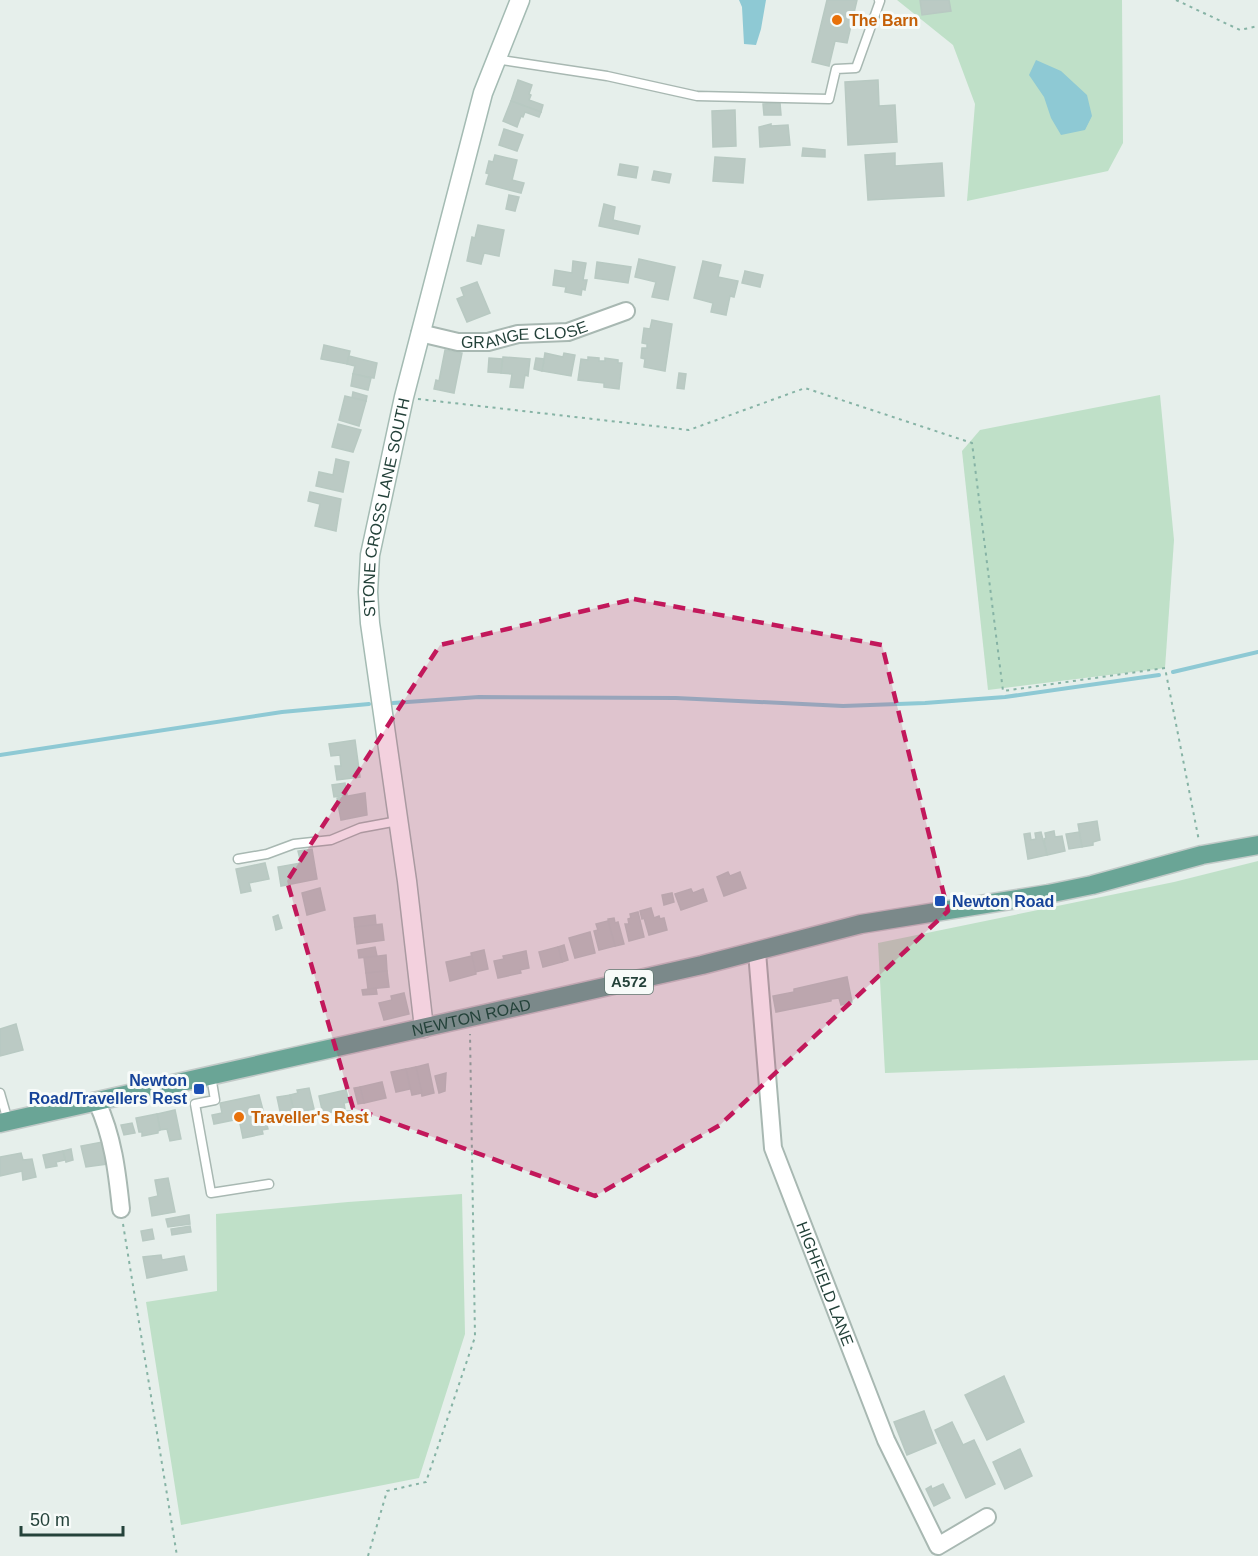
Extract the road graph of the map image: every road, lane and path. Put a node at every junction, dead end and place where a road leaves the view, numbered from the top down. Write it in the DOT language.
graph roads {
  1 [pos="520,0"];
  2 [pos="879,0"];
  3 [pos="1176,0"];
  4 [pos="1258,26"];
  5 [pos="495,59"];
  6 [pos="626,311"];
  7 [pos="420,333"];
  8 [pos="404,397"];
  9 [pos="399,820"];
  10 [pos="1258,845"];
  11 [pos="1202,855"];
  12 [pos="238,860"];
  13 [pos="757,952"];
  14 [pos="470,1018"];
  15 [pos="424,1028"];
  16 [pos="211,1077"];
  17 [pos="0,1093"];
  18 [pos="97,1102"];
  19 [pos="4,1122"];
  20 [pos="269,1184"];
  21 [pos="121,1209"];
  22 [pos="987,1517"];
  23 [pos="177,1556"];
  24 [pos="368,1556"];
  1 -- 5 [label="street, STONE CROSS LANE SOUTH"];
  2 -- 5 [label="lane"];
  3 -- 4 [label="path"];
  5 -- 7 [label="street, STONE CROSS LANE SOUTH"];
  6 -- 7 [label="street, GRANGE CLOSE"];
  7 -- 8 [label="street, STONE CROSS LANE SOUTH"];
  8 -- 9 [label="street, STONE CROSS LANE SOUTH"];
  8 -- 11 [label="path"];
  9 -- 12 [label="lane"];
  9 -- 15 [label="street, STONE CROSS LANE SOUTH"];
  10 -- 11 [label="main road, NEWTON ROAD / A572"];
  11 -- 13 [label="main road, NEWTON ROAD / A572"];
  13 -- 14 [label="main road, NEWTON ROAD / A572"];
  13 -- 22 [label="street, HIGHFIELD LANE"];
  14 -- 15 [label="main road, NEWTON ROAD / A572"];
  14 -- 24 [label="path"];
  15 -- 16 [label="main road, NEWTON ROAD / A572"];
  16 -- 18 [label="main road, NEWTON ROAD / A572"];
  16 -- 20 [label="lane"];
  17 -- 19 [label="lane"];
  18 -- 19 [label="main road, NEWTON ROAD / A572"];
  18 -- 21 [label="street"];
  21 -- 23 [label="path"];
}
